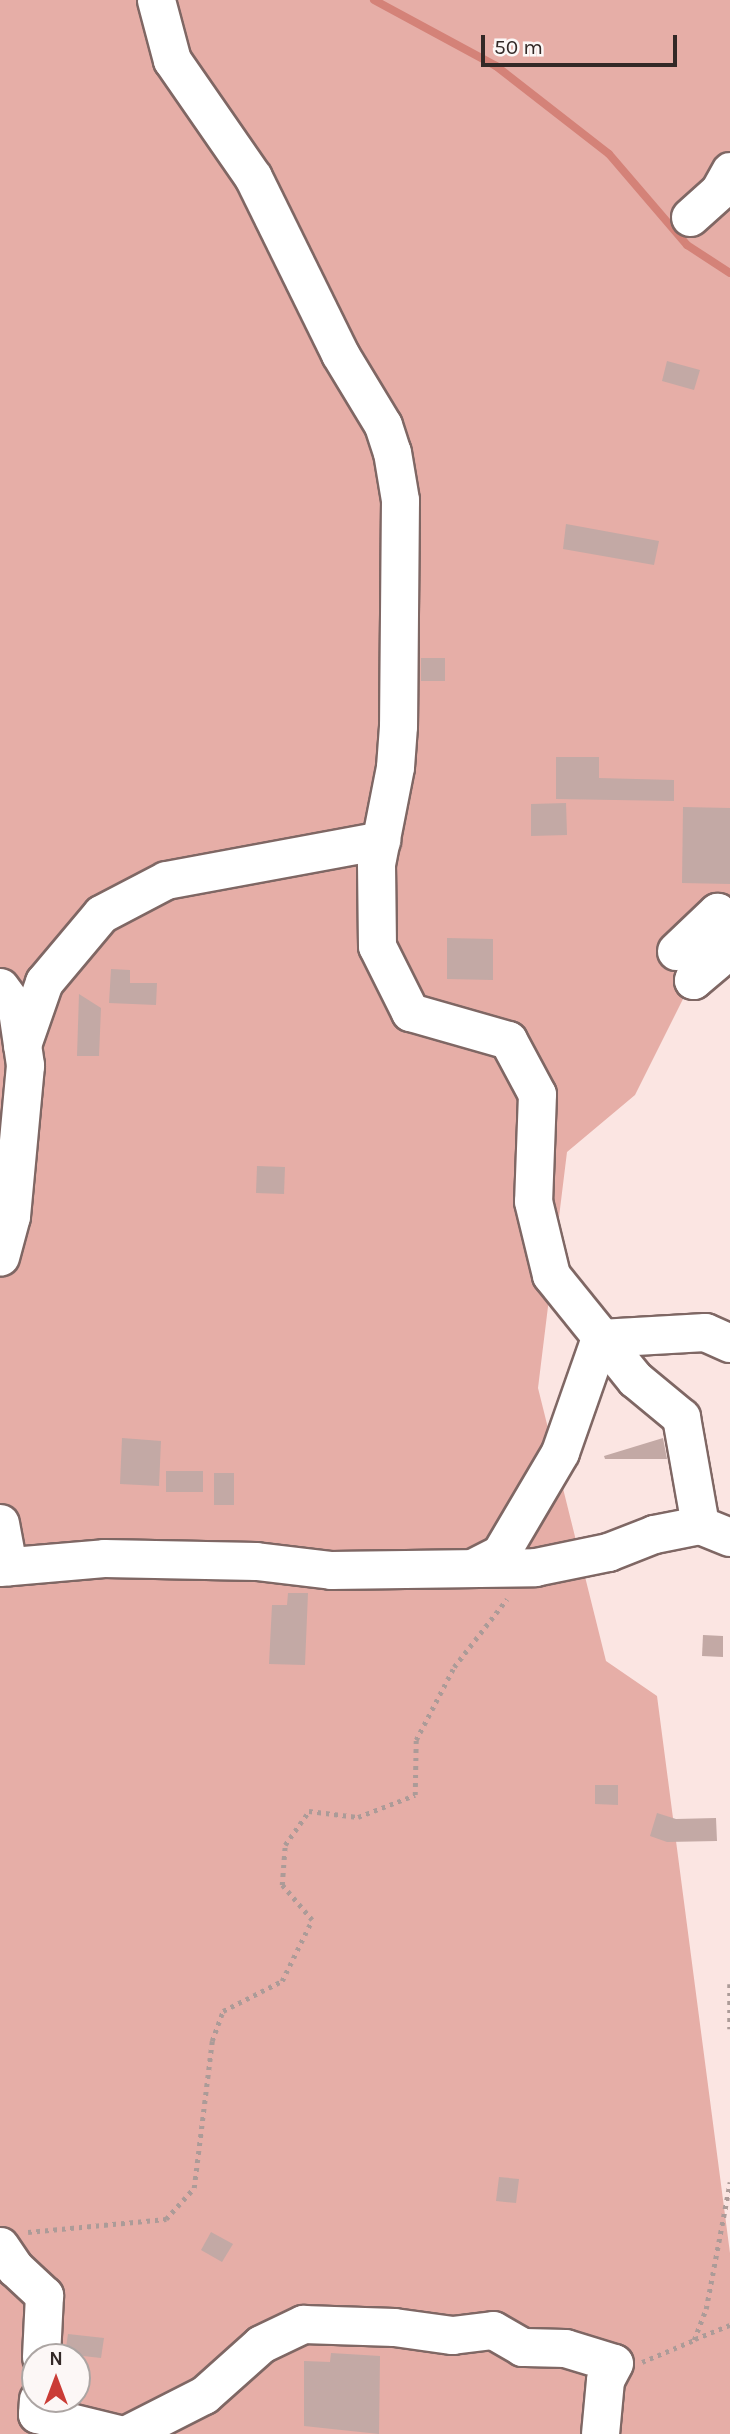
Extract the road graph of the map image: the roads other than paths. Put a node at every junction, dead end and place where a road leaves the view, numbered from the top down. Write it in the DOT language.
graph roads {
  1 [pos="156,0"];
  2 [pos="730,171"];
  3 [pos="690,217"];
  4 [pos="381,839"];
  5 [pos="730,948"];
  6 [pos="676,951"];
  7 [pos="0,987"];
  8 [pos="22,1045"];
  9 [pos="0,1257"];
  10 [pos="726,1332"];
  11 [pos="600,1338"];
  12 [pos="0,1523"];
  13 [pos="715,1531"];
  14 [pos="476,1566"];
  15 [pos="4,1567"];
  16 [pos="7,2240"];
  17 [pos="42,2343"];
  18 [pos="37,2413"];
  19 [pos="119,2434"];
  20 [pos="127,2434"];
  21 [pos="600,2434"];
  1 -- 4 [label="street"];
  2 -- 3 [label="street"];
  4 -- 8 [label="street"];
  4 -- 11 [label="street"];
  5 -- 6 [label="street"];
  7 -- 8 [label="street"];
  8 -- 9 [label="street"];
  10 -- 11 [label="street"];
  11 -- 13 [label="street"];
  11 -- 14 [label="street"];
  12 -- 15 [label="street"];
  13 -- 14 [label="street"];
  14 -- 15 [label="street"];
  16 -- 17 [label="street"];
  18 -- 19 [label="street"];
  20 -- 21 [label="street"];
}
